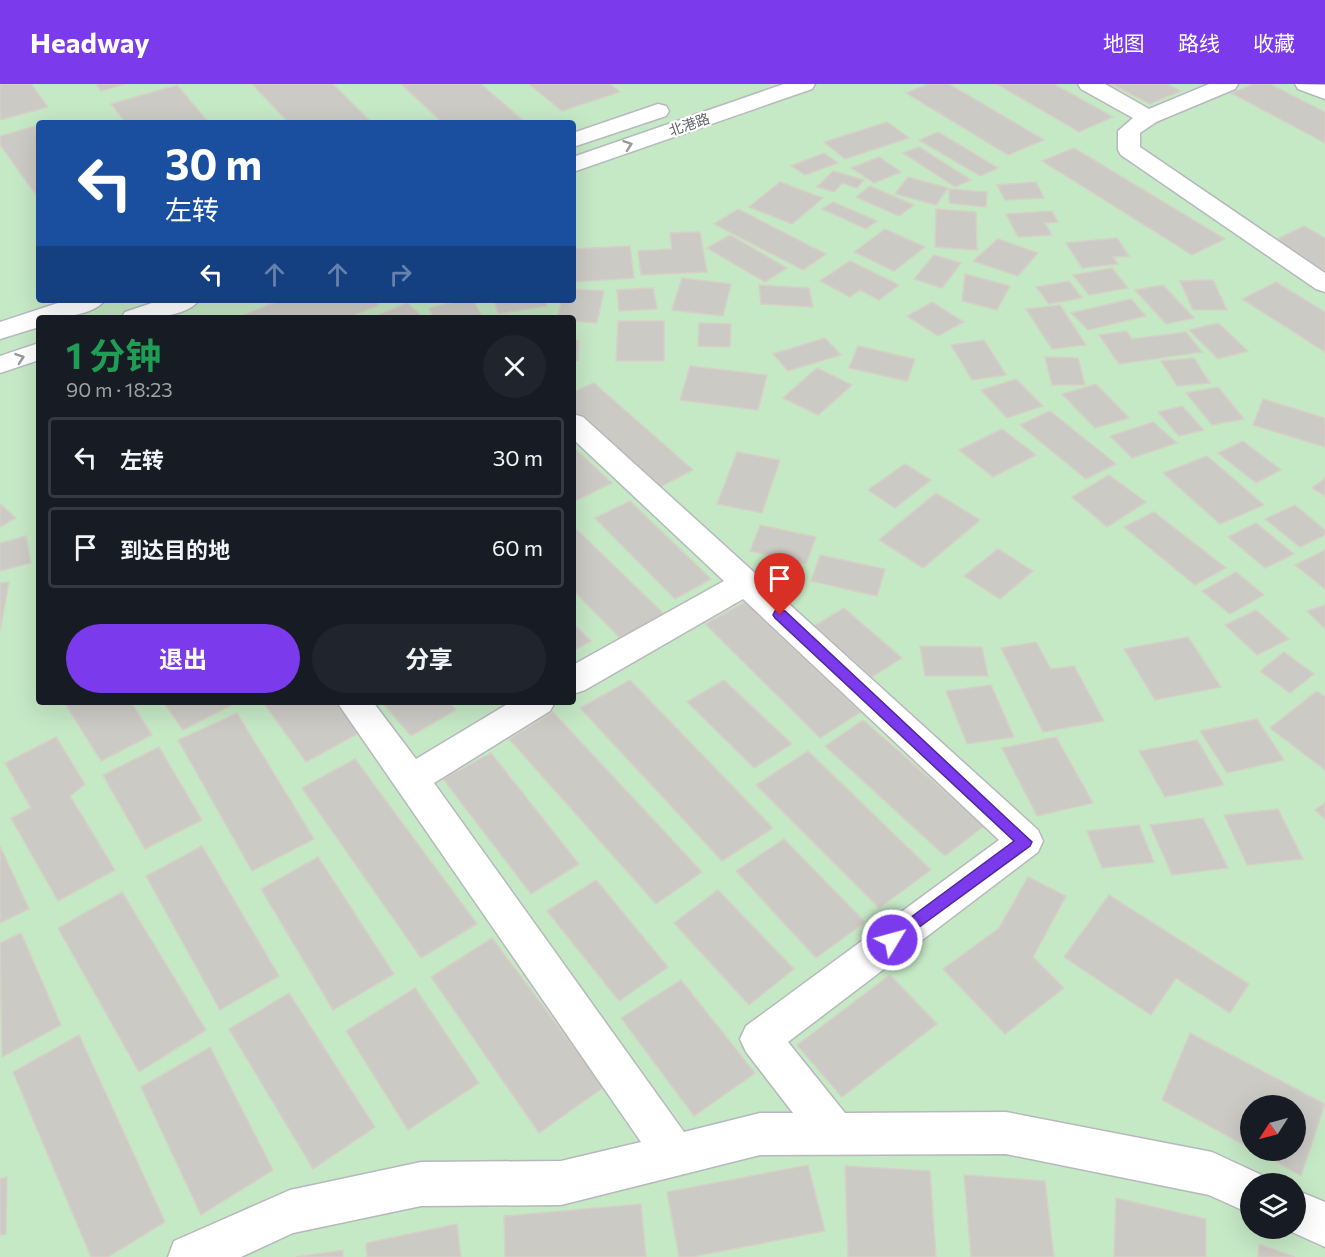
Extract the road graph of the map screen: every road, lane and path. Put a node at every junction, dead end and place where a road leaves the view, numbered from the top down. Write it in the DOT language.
graph roads {
  1 [pos="804,84"];
  2 [pos="1089,84"];
  3 [pos="1227,84"];
  4 [pos="1306,84"];
  5 [pos="1325,93"];
  6 [pos="673,106"];
  7 [pos="1148,117"];
  8 [pos="576,139"];
  9 [pos="576,164"];
  10 [pos="1325,284"];
  11 [pos="83,303"];
  12 [pos="177,303"];
  13 [pos="47,315"];
  14 [pos="143,315"];
  15 [pos="36,319"];
  16 [pos="0,331"];
  17 [pos="36,352"];
  18 [pos="0,365"];
  19 [pos="576,426"];
  20 [pos="745,583"];
  21 [pos="576,679"];
  22 [pos="356,705"];
  23 [pos="533,705"];
  24 [pos="411,779"];
  25 [pos="836,1134"];
  26 [pos="675,1155"];
  27 [pos="1240,1187"];
  28 [pos="1306,1216"];
  29 [pos="1325,1225"];
  30 [pos="190,1257"];
  9 -- 1 [label="street, 北港路, one-way"];
  2 -- 7 [label="street"];
  3 -- 7 [label="street"];
  4 -- 5 [label="street"];
  6 -- 8 [label="street, 北港路"];
  7 -- 10 [label="street"];
  11 -- 13 [label="street"];
  12 -- 14 [label="street"];
  15 -- 16 [label="street"];
  18 -- 17 [label="street, one-way"];
  19 -- 20 [label="street"];
  20 -- 21 [label="street"];
  20 -- 25 [label="street"];
  22 -- 24 [label="street"];
  23 -- 24 [label="street"];
  24 -- 26 [label="street"];
  25 -- 26 [label="street"];
  25 -- 27 [label="street"];
  26 -- 30 [label="street"];
  28 -- 29 [label="street"];
}
